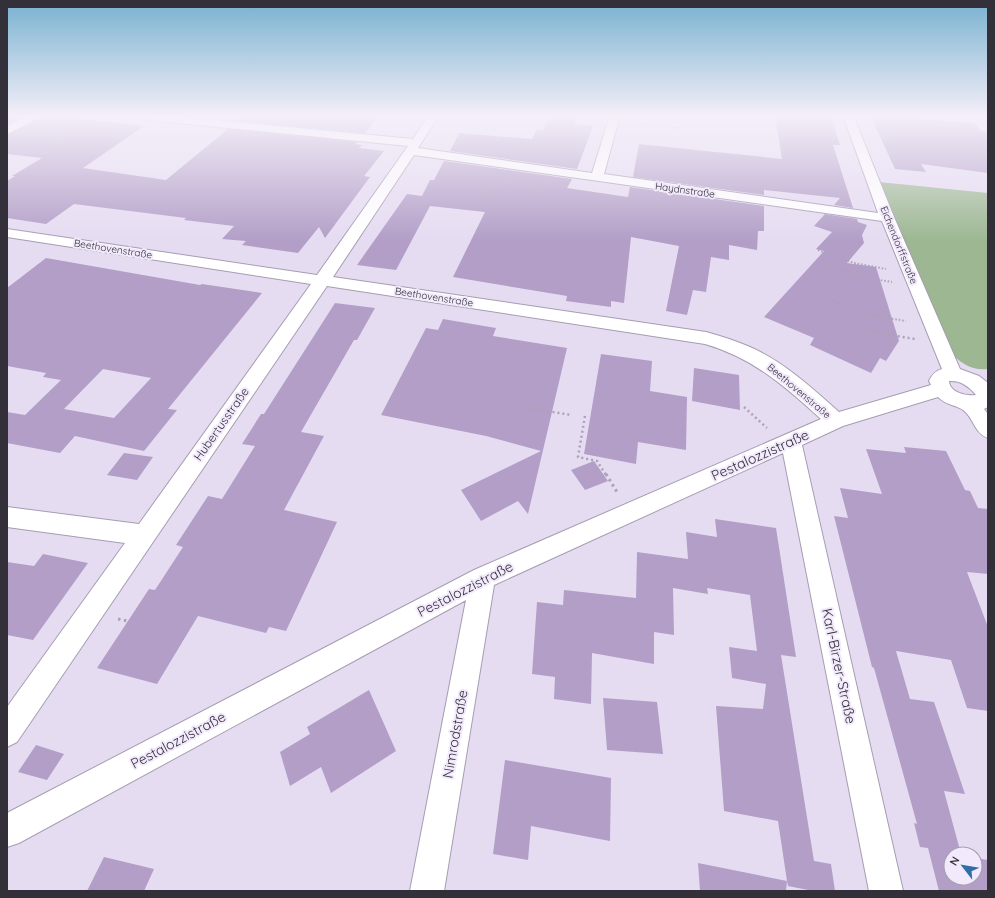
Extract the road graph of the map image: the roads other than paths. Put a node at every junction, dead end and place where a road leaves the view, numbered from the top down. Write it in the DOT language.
graph roads {
  1 [pos="407,157"];
  2 [pos="472,157"];
  3 [pos="603,157"];
  4 [pos="864,157"];
  5 [pos="597,178"];
  6 [pos="887,218"];
  7 [pos="7,233"];
  8 [pos="321,281"];
  9 [pos="947,382"];
  10 [pos="984,386"];
  11 [pos="970,404"];
  12 [pos="836,421"];
  13 [pos="988,430"];
  14 [pos="782,437"];
  15 [pos="7,517"];
  16 [pos="145,535"];
  17 [pos="483,578"];
  18 [pos="7,732"];
  19 [pos="7,831"];
  20 [pos="427,891"];
  21 [pos="886,891"];
  1 -- 8 [label="street, Hubertusstraße"];
  2 -- 5 [label="street, Haydnstraße"];
  3 -- 5 [label="street"];
  4 -- 6 [label="street, Eichendorffstraße"];
  5 -- 6 [label="street, Haydnstraße"];
  6 -- 9 [label="street, Eichendorffstraße"];
  7 -- 8 [label="street, Beethovenstraße"];
  8 -- 12 [label="street, Beethovenstraße"];
  8 -- 16 [label="street, Hubertusstraße"];
  9 -- 10 [label="street"];
  9 -- 11 [label="street"];
  9 -- 12 [label="street, Pestalozzistraße"];
  10 -- 11 [label="street"];
  11 -- 13 [label="street"];
  12 -- 14 [label="street, Pestalozzistraße"];
  14 -- 17 [label="street, Pestalozzistraße"];
  14 -- 21 [label="street, Karl-Birzer-Straße"];
  15 -- 16 [label="street"];
  16 -- 18 [label="street, Hubertusstraße"];
  17 -- 19 [label="street, Pestalozzistraße"];
  17 -- 20 [label="street, Nimrodstraße"];
}
